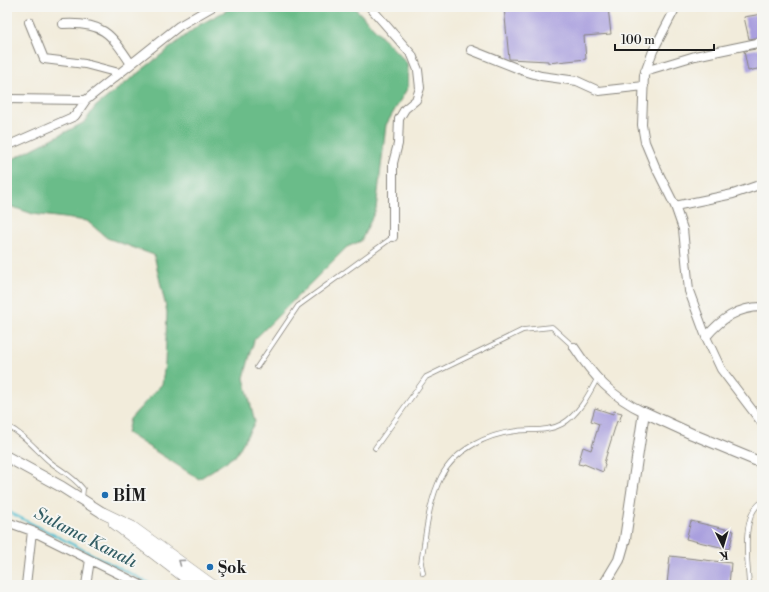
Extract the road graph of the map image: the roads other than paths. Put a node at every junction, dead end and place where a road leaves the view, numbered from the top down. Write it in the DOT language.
graph roads {
  1 [pos="212,7"];
  2 [pos="370,7"];
  3 [pos="676,7"];
  4 [pos="29,22"];
  5 [pos="63,24"];
  6 [pos="762,42"];
  7 [pos="471,50"];
  8 [pos="131,64"];
  9 [pos="645,71"];
  10 [pos="119,73"];
  11 [pos="644,86"];
  12 [pos="7,99"];
  13 [pos="86,100"];
  14 [pos="7,146"];
  15 [pos="762,184"];
  16 [pos="675,206"];
  17 [pos="393,236"];
  18 [pos="762,307"];
  19 [pos="706,337"];
  20 [pos="574,347"];
  21 [pos="257,367"];
  22 [pos="597,379"];
  23 [pos="644,412"];
  24 [pos="762,423"];
  25 [pos="7,426"];
  26 [pos="375,448"];
  27 [pos="7,457"];
  28 [pos="762,463"];
  29 [pos="82,500"];
  30 [pos="762,502"];
  31 [pos="103,513"];
  32 [pos="7,522"];
  33 [pos="32,531"];
  34 [pos="90,560"];
  35 [pos="423,573"];
  36 [pos="26,585"];
  37 [pos="86,585"];
  38 [pos="141,585"];
  39 [pos="195,585"];
  40 [pos="212,585"];
  41 [pos="604,585"];
  42 [pos="749,585"];
  1 -- 8 [label="street"];
  2 -- 17 [label="street"];
  3 -- 9 [label="street"];
  4 -- 10 [label="street"];
  5 -- 8 [label="street"];
  6 -- 9 [label="street"];
  7 -- 11 [label="street"];
  8 -- 10 [label="street"];
  9 -- 11 [label="street"];
  10 -- 13 [label="street"];
  11 -- 16 [label="street"];
  12 -- 13 [label="street"];
  13 -- 14 [label="street"];
  15 -- 16 [label="street"];
  16 -- 19 [label="street"];
  17 -- 21 [label="lane"];
  18 -- 19 [label="street"];
  19 -- 24 [label="street"];
  20 -- 22 [label="street"];
  20 -- 26 [label="lane"];
  22 -- 23 [label="street"];
  22 -- 35 [label="lane"];
  23 -- 28 [label="street"];
  23 -- 41 [label="street"];
  25 -- 29 [label="lane"];
  27 -- 29 [label="street"];
  29 -- 31 [label="street"];
  30 -- 42 [label="lane"];
  31 -- 39 [label="main road"];
  40 -- 31 [label="main road, one-way"];
  32 -- 33 [label="street"];
  33 -- 34 [label="street"];
  33 -- 36 [label="street"];
  34 -- 37 [label="street"];
  34 -- 38 [label="street"];
}
